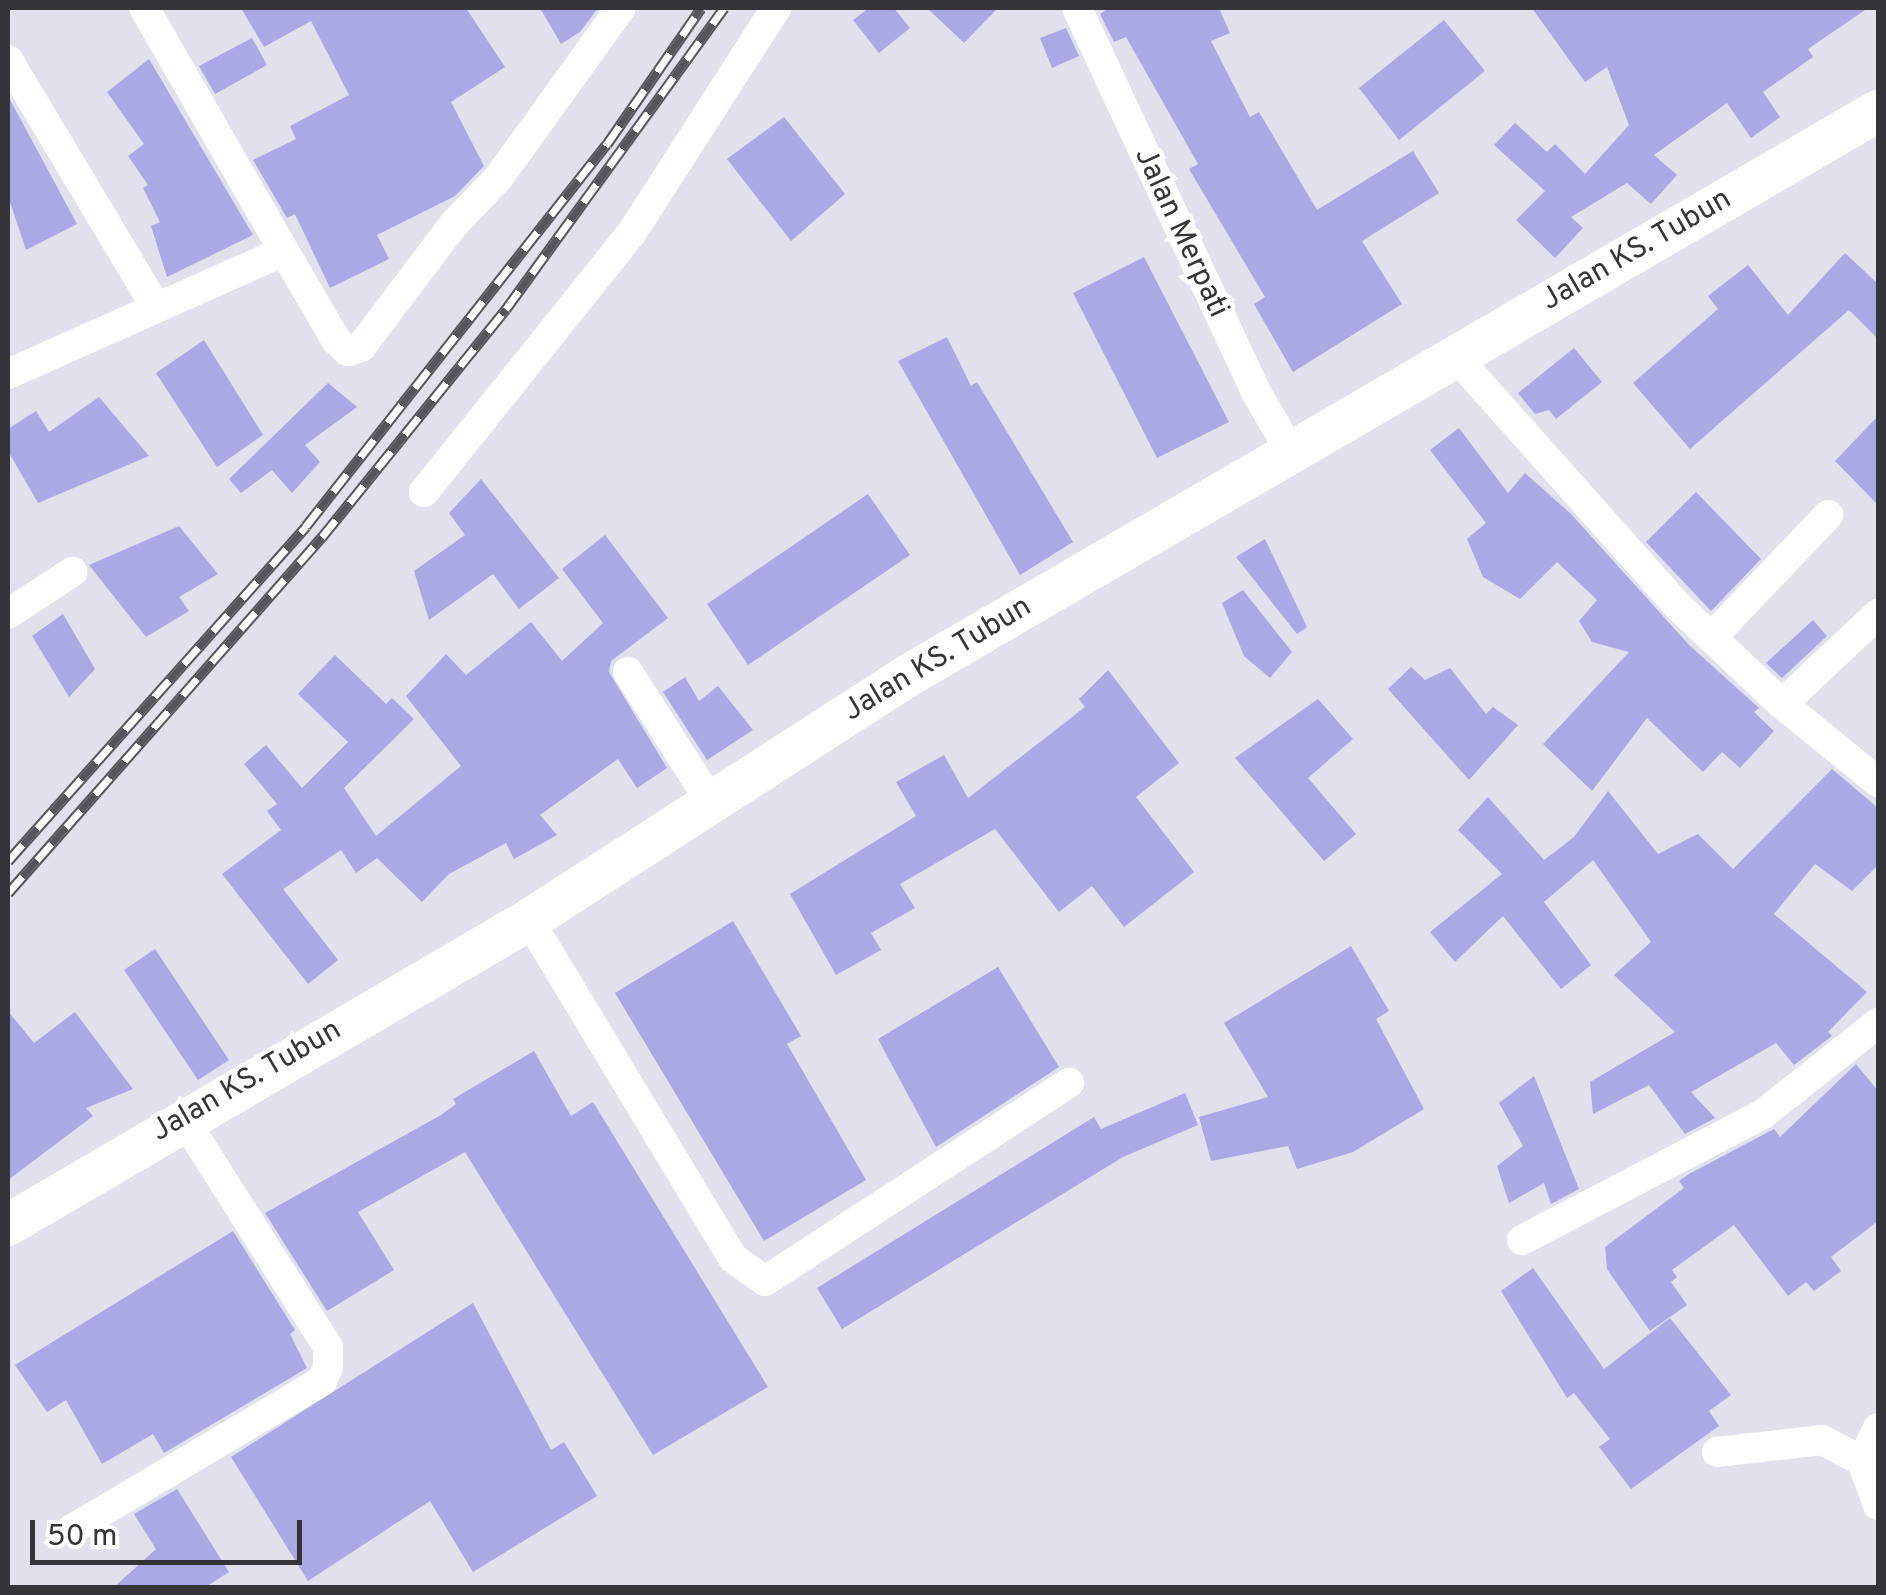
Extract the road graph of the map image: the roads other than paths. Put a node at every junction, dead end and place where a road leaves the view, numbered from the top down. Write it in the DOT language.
graph roads {
  1 [pos="144,8"];
  2 [pos="621,8"];
  3 [pos="776,8"];
  4 [pos="1077,8"];
  5 [pos="8,60"];
  6 [pos="1878,112"];
  7 [pos="284,251"];
  8 [pos="156,306"];
  9 [pos="1456,357"];
  10 [pos="8,374"];
  11 [pos="1292,454"];
  12 [pos="424,492"];
  13 [pos="1828,516"];
  14 [pos="72,572"];
  15 [pos="8,614"];
  16 [pos="1878,614"];
  17 [pos="1712,638"];
  18 [pos="628,672"];
  19 [pos="1782,704"];
  20 [pos="1878,782"];
  21 [pos="709,799"];
  22 [pos="529,920"];
  23 [pos="1878,1023"];
  24 [pos="1069,1083"];
  25 [pos="183,1118"];
  26 [pos="8,1225"];
  27 [pos="1522,1240"];
  28 [pos="1878,1428"];
  29 [pos="1717,1452"];
  30 [pos="1862,1461"];
  31 [pos="1878,1506"];
  32 [pos="71,1530"];
  1 -- 7 [label="street"];
  2 -- 7 [label="street"];
  3 -- 12 [label="street"];
  4 -- 11 [label="street, Jalan Merpati"];
  5 -- 8 [label="street"];
  6 -- 9 [label="main road, Jalan KS. Tubun"];
  7 -- 8 [label="street"];
  8 -- 10 [label="street"];
  9 -- 11 [label="main road, Jalan KS. Tubun"];
  9 -- 17 [label="street"];
  11 -- 21 [label="main road, Jalan KS. Tubun"];
  13 -- 17 [label="street"];
  14 -- 15 [label="street"];
  16 -- 19 [label="street"];
  17 -- 19 [label="street"];
  18 -- 21 [label="street"];
  19 -- 20 [label="street"];
  21 -- 22 [label="main road, Jalan KS. Tubun"];
  22 -- 24 [label="street"];
  22 -- 25 [label="main road, Jalan KS. Tubun"];
  23 -- 27 [label="street"];
  25 -- 26 [label="main road, Jalan KS. Tubun"];
  25 -- 32 [label="street"];
  28 -- 30 [label="street"];
  29 -- 30 [label="street"];
  30 -- 31 [label="street"];
}
